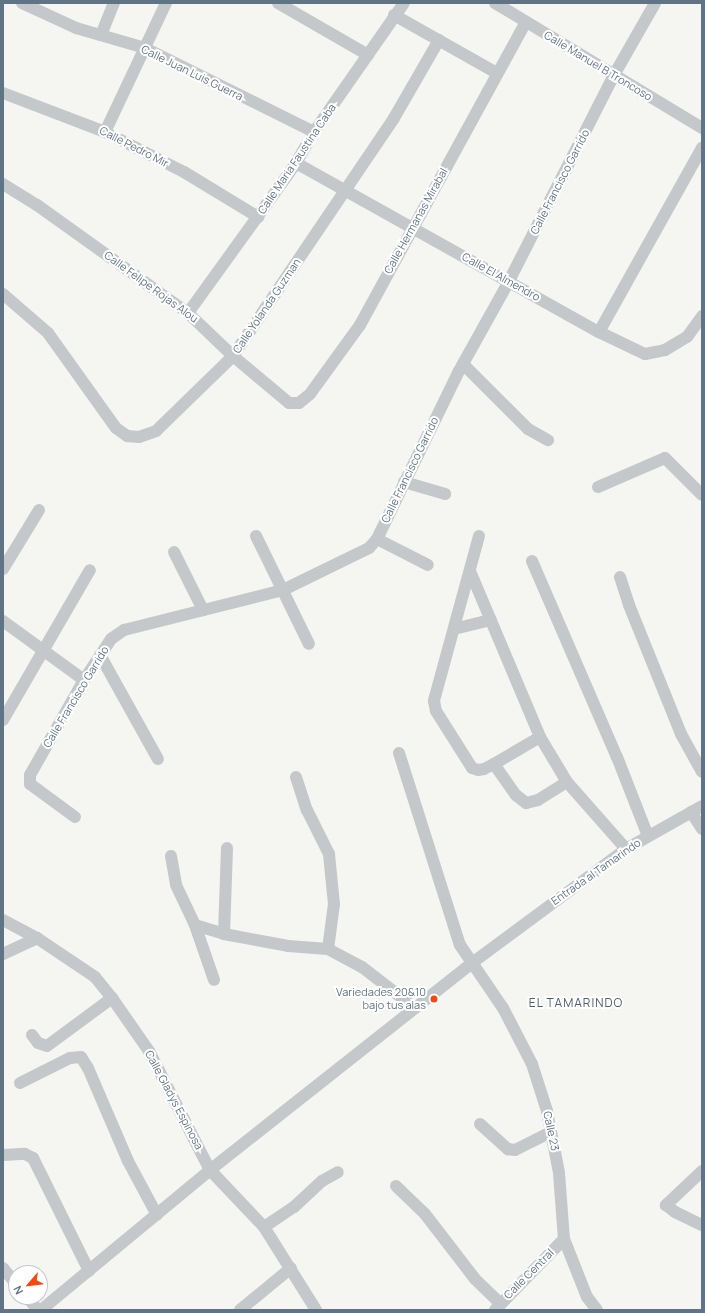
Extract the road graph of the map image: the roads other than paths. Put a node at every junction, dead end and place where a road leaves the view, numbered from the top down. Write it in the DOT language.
graph roads {
  1 [pos="22,3"];
  2 [pos="114,3"];
  3 [pos="166,3"];
  4 [pos="278,3"];
  5 [pos="404,3"];
  6 [pos="495,3"];
  7 [pos="655,3"];
  8 [pos="394,15"];
  9 [pos="526,22"];
  10 [pos="100,35"];
  11 [pos="439,40"];
  12 [pos="145,48"];
  13 [pos="368,56"];
  14 [pos="497,73"];
  15 [pos="614,76"];
  16 [pos="3,93"];
  17 [pos="702,128"];
  18 [pos="105,132"];
  19 [pos="314,132"];
  20 [pos="702,148"];
  21 [pos="296,163"];
  22 [pos="4,188"];
  23 [pos="345,191"];
  24 [pos="258,217"];
  25 [pos="412,228"];
  26 [pos="509,281"];
  27 [pos="3,294"];
  28 [pos="188,313"];
  29 [pos="702,316"];
  30 [pos="599,332"];
  31 [pos="234,356"];
  32 [pos="463,364"];
  33 [pos="289,403"];
  34 [pos="548,440"];
  35 [pos="404,482"];
  36 [pos="598,487"];
  37 [pos="445,494"];
  38 [pos="702,495"];
  39 [pos="39,510"];
  40 [pos="256,536"];
  41 [pos="479,536"];
  42 [pos="377,539"];
  43 [pos="174,552"];
  44 [pos="532,561"];
  45 [pos="428,565"];
  46 [pos="3,569"];
  47 [pos="90,570"];
  48 [pos="470,571"];
  49 [pos="620,577"];
  50 [pos="283,590"];
  51 [pos="203,610"];
  52 [pos="491,620"];
  53 [pos="3,621"];
  54 [pos="454,629"];
  55 [pos="309,644"];
  56 [pos="42,650"];
  57 [pos="100,655"];
  58 [pos="84,680"];
  59 [pos="3,720"];
  60 [pos="540,737"];
  61 [pos="399,753"];
  62 [pos="158,759"];
  63 [pos="494,764"];
  64 [pos="702,772"];
  65 [pos="296,777"];
  66 [pos="567,782"];
  67 [pos="702,806"];
  68 [pos="691,812"];
  69 [pos="75,817"];
  70 [pos="702,828"];
  71 [pos="648,836"];
  72 [pos="227,848"];
  73 [pos="626,849"];
  74 [pos="171,856"];
  75 [pos="3,920"];
  76 [pos="194,925"];
  77 [pos="224,934"];
  78 [pos="37,938"];
  79 [pos="328,949"];
  80 [pos="3,954"];
  81 [pos="472,963"];
  82 [pos="214,980"];
  83 [pos="112,998"];
  84 [pos="415,1008"];
  85 [pos="32,1035"];
  86 [pos="20,1083"];
  87 [pos="480,1124"];
  88 [pos="551,1132"];
  89 [pos="3,1156"];
  90 [pos="210,1170"];
  91 [pos="702,1171"];
  92 [pos="338,1172"];
  93 [pos="396,1186"];
  94 [pos="157,1215"];
  95 [pos="702,1225"];
  96 [pos="264,1227"];
  97 [pos="564,1239"];
  98 [pos="290,1268"];
  99 [pos="89,1271"];
  100 [pos="497,1307"];
  101 [pos="41,1310"];
  102 [pos="240,1310"];
  103 [pos="316,1310"];
  104 [pos="598,1310"];
  1 -- 10 [label="street, Calle Juan Luis Guerra"];
  2 -- 10 [label="street"];
  3 -- 12 [label="street"];
  4 -- 13 [label="street"];
  5 -- 8 [label="street, Calle Maria Faustina Caba"];
  6 -- 9 [label="street, Calle Manuel B Troncoso"];
  7 -- 15 [label="street, Calle Francisco Garrido"];
  8 -- 11 [label="street"];
  8 -- 13 [label="street, Calle Maria Faustina Caba"];
  9 -- 14 [label="street, Calle Hermanas Mirabal"];
  9 -- 15 [label="street, Calle Manuel B Troncoso"];
  10 -- 12 [label="street, Calle Juan Luis Guerra"];
  11 -- 14 [label="street"];
  11 -- 23 [label="street, Calle Yolanda Guzman"];
  12 -- 18 [label="street"];
  12 -- 19 [label="street, Calle Juan Luis Guerra"];
  13 -- 19 [label="street, Calle Maria Faustina Caba"];
  14 -- 25 [label="street, Calle Hermanas Mirabal"];
  15 -- 17 [label="street, Calle Manuel B Troncoso"];
  15 -- 26 [label="street, Calle Francisco Garrido"];
  16 -- 18 [label="street, Calle Pedro Mir"];
  18 -- 24 [label="street, Calle Pedro Mir"];
  19 -- 21 [label="street, Calle Maria Faustina Caba"];
  20 -- 30 [label="street"];
  21 -- 23 [label="street, Calle El Almendro"];
  21 -- 24 [label="street, Calle Maria Faustina Caba"];
  22 -- 28 [label="street, Calle Felipe Rojas Alou"];
  23 -- 25 [label="street, Calle El Almendro"];
  23 -- 31 [label="street, Calle Yolanda Guzman"];
  24 -- 28 [label="street, Calle Maria Faustina Caba"];
  25 -- 26 [label="street, Calle El Almendro"];
  25 -- 33 [label="street, Calle Hermanas Mirabal"];
  26 -- 30 [label="street, Calle El Almendro"];
  26 -- 32 [label="street, Calle Francisco Garrido"];
  27 -- 31 [label="street, Calle Yolanda Guzman"];
  28 -- 31 [label="street, Calle Felipe Rojas Alou"];
  29 -- 30 [label="street, Calle El Almendro"];
  31 -- 33 [label="street, Calle Felipe Rojas Alou"];
  32 -- 34 [label="street"];
  32 -- 35 [label="street, Calle Francisco Garrido"];
  35 -- 37 [label="street"];
  35 -- 42 [label="street, Calle Francisco Garrido"];
  36 -- 38 [label="street"];
  39 -- 46 [label="street"];
  40 -- 50 [label="street"];
  41 -- 48 [label="street"];
  42 -- 45 [label="street"];
  42 -- 50 [label="street, Calle Francisco Garrido"];
  43 -- 51 [label="street"];
  44 -- 71 [label="street"];
  47 -- 56 [label="street"];
  48 -- 52 [label="street"];
  48 -- 54 [label="street"];
  49 -- 64 [label="street"];
  50 -- 51 [label="street, Calle Francisco Garrido"];
  50 -- 55 [label="street"];
  51 -- 57 [label="street, Calle Francisco Garrido"];
  52 -- 54 [label="street"];
  52 -- 60 [label="street"];
  53 -- 56 [label="street"];
  54 -- 63 [label="street"];
  56 -- 58 [label="street"];
  56 -- 59 [label="street"];
  57 -- 58 [label="street, Calle Francisco Garrido"];
  57 -- 62 [label="street"];
  58 -- 69 [label="street, Calle Francisco Garrido"];
  60 -- 63 [label="street"];
  60 -- 66 [label="street"];
  61 -- 81 [label="street, Calle 23"];
  63 -- 66 [label="street"];
  65 -- 79 [label="street"];
  66 -- 73 [label="street"];
  67 -- 68 [label="street, Entrada al Tamarindo"];
  68 -- 70 [label="street"];
  68 -- 71 [label="street, Entrada al Tamarindo"];
  71 -- 73 [label="street, Entrada al Tamarindo"];
  72 -- 77 [label="street"];
  73 -- 81 [label="street, Entrada al Tamarindo"];
  74 -- 76 [label="street"];
  75 -- 78 [label="street, Calle Gladys Espinosa"];
  76 -- 77 [label="street"];
  76 -- 82 [label="street"];
  77 -- 79 [label="street"];
  78 -- 80 [label="street"];
  78 -- 83 [label="street, Calle Gladys Espinosa"];
  79 -- 84 [label="street"];
  81 -- 84 [label="street, Entrada al Tamarindo"];
  81 -- 88 [label="street, Calle 23"];
  83 -- 85 [label="street"];
  83 -- 90 [label="street, Calle Gladys Espinosa"];
  84 -- 90 [label="street, Entrada al Tamarindo"];
  86 -- 94 [label="street"];
  87 -- 88 [label="street"];
  88 -- 97 [label="street, Calle 23"];
  89 -- 99 [label="street"];
  90 -- 94 [label="street, Entrada al Tamarindo"];
  90 -- 96 [label="street, Calle Gladys Espinosa"];
  91 -- 95 [label="street"];
  92 -- 96 [label="street"];
  93 -- 100 [label="street"];
  94 -- 99 [label="street, Entrada al Tamarindo"];
  96 -- 98 [label="street, Calle Gladys Espinosa"];
  97 -- 100 [label="street, Calle Central"];
  97 -- 104 [label="street, Calle 23"];
  98 -- 102 [label="street"];
  98 -- 103 [label="street, Calle Gladys Espinosa"];
  99 -- 101 [label="street, Entrada al Tamarindo"];
}
